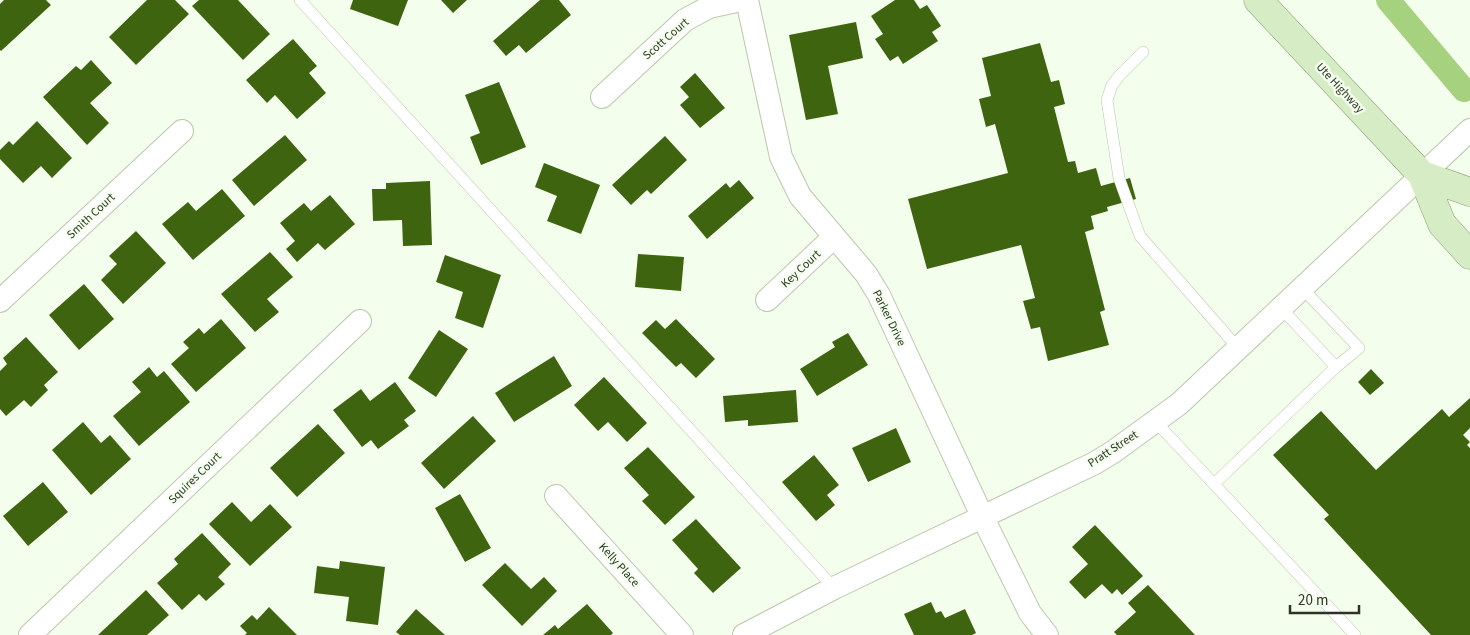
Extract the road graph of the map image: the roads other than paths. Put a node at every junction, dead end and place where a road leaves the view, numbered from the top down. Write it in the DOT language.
graph roads {
  1 [pos="300,0"];
  2 [pos="742,0"];
  3 [pos="747,0"];
  4 [pos="1258,0"];
  5 [pos="1142,52"];
  6 [pos="602,97"];
  7 [pos="1470,130"];
  8 [pos="182,131"];
  9 [pos="1422,175"];
  10 [pos="1470,192"];
  11 [pos="834,238"];
  12 [pos="1470,255"];
  13 [pos="1302,288"];
  14 [pos="767,300"];
  15 [pos="0,301"];
  16 [pos="1280,308"];
  17 [pos="360,321"];
  18 [pos="1238,348"];
  19 [pos="1336,367"];
  20 [pos="1155,421"];
  21 [pos="1214,484"];
  22 [pos="556,496"];
  23 [pos="982,518"];
  24 [pos="834,588"];
  25 [pos="30,635"];
  26 [pos="682,635"];
  27 [pos="744,635"];
  28 [pos="1047,635"];
  29 [pos="1355,635"];
  1 -- 24 [label="lane"];
  2 -- 6 [label="street, Scott Court"];
  3 -- 11 [label="street, Parker Drive"];
  4 -- 9 [label="main road, Ute Highway"];
  5 -- 18 [label="lane"];
  7 -- 9 [label="street, Pratt Street"];
  8 -- 15 [label="street, Smith Court"];
  9 -- 10 [label="main road, Ute Highway"];
  9 -- 12 [label="main road, Ute Highway"];
  9 -- 13 [label="street, Pratt Street"];
  11 -- 14 [label="street, Key Court"];
  11 -- 23 [label="street, Parker Drive"];
  13 -- 16 [label="street, Pratt Street"];
  13 -- 19 [label="lane"];
  16 -- 18 [label="street, Pratt Street"];
  16 -- 19 [label="lane"];
  17 -- 25 [label="street, Squires Court"];
  18 -- 20 [label="street, Pratt Street"];
  19 -- 21 [label="lane"];
  20 -- 21 [label="lane"];
  20 -- 23 [label="street, Pratt Street"];
  21 -- 29 [label="lane"];
  22 -- 26 [label="street, Kelly Place"];
  23 -- 24 [label="street, Pratt Street"];
  23 -- 28 [label="street, Parker Drive"];
  24 -- 27 [label="street, Pratt Street"];
}
